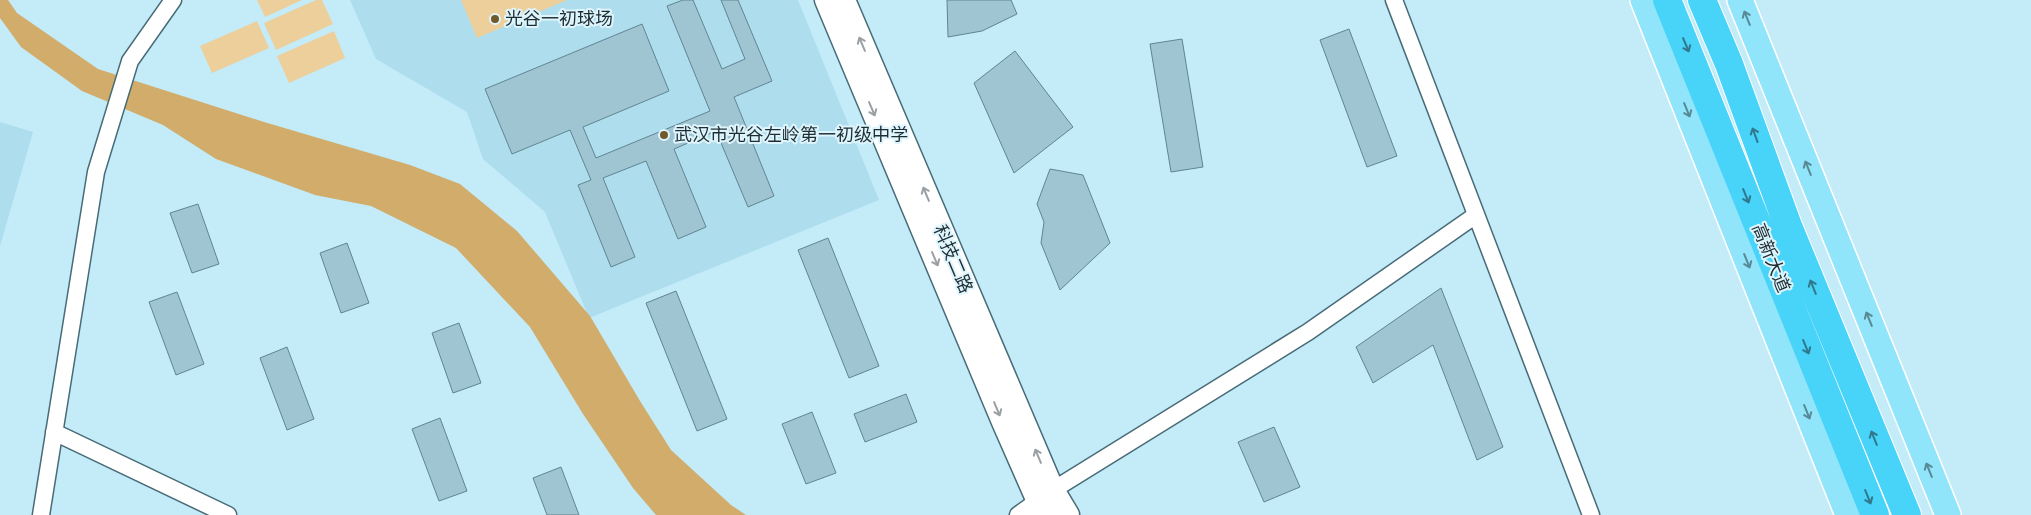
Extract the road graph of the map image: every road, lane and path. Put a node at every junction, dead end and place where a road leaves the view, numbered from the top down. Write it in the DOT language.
graph roads {
  1 [pos="173,0"];
  2 [pos="826,0"];
  3 [pos="844,0"];
  4 [pos="1394,0"];
  5 [pos="1643,0"];
  6 [pos="1667,0"];
  7 [pos="1702,0"];
  8 [pos="1740,0"];
  9 [pos="1476,215"];
  10 [pos="54,432"];
  11 [pos="1045,502"];
  12 [pos="41,515"];
  13 [pos="228,515"];
  14 [pos="1018,515"];
  15 [pos="1068,515"];
  16 [pos="1591,515"];
  17 [pos="1848,515"];
  18 [pos="1875,515"];
  19 [pos="1906,515"];
  20 [pos="1948,515"];
  1 -- 10 [label="street"];
  2 -- 11 [label="street, 科技二路, one-way"];
  11 -- 3 [label="street, 科技二路, one-way"];
  4 -- 9 [label="street"];
  5 -- 17 [label="main road, one-way"];
  6 -- 18 [label="highway, 高新大道, one-way"];
  19 -- 7 [label="highway, 高新大道, one-way"];
  20 -- 8 [label="main road, one-way"];
  9 -- 11 [label="street"];
  9 -- 16 [label="street"];
  10 -- 12 [label="street"];
  10 -- 13 [label="street"];
  11 -- 14 [label="street"];
  11 -- 15 [label="street, 科技二路"];
}
